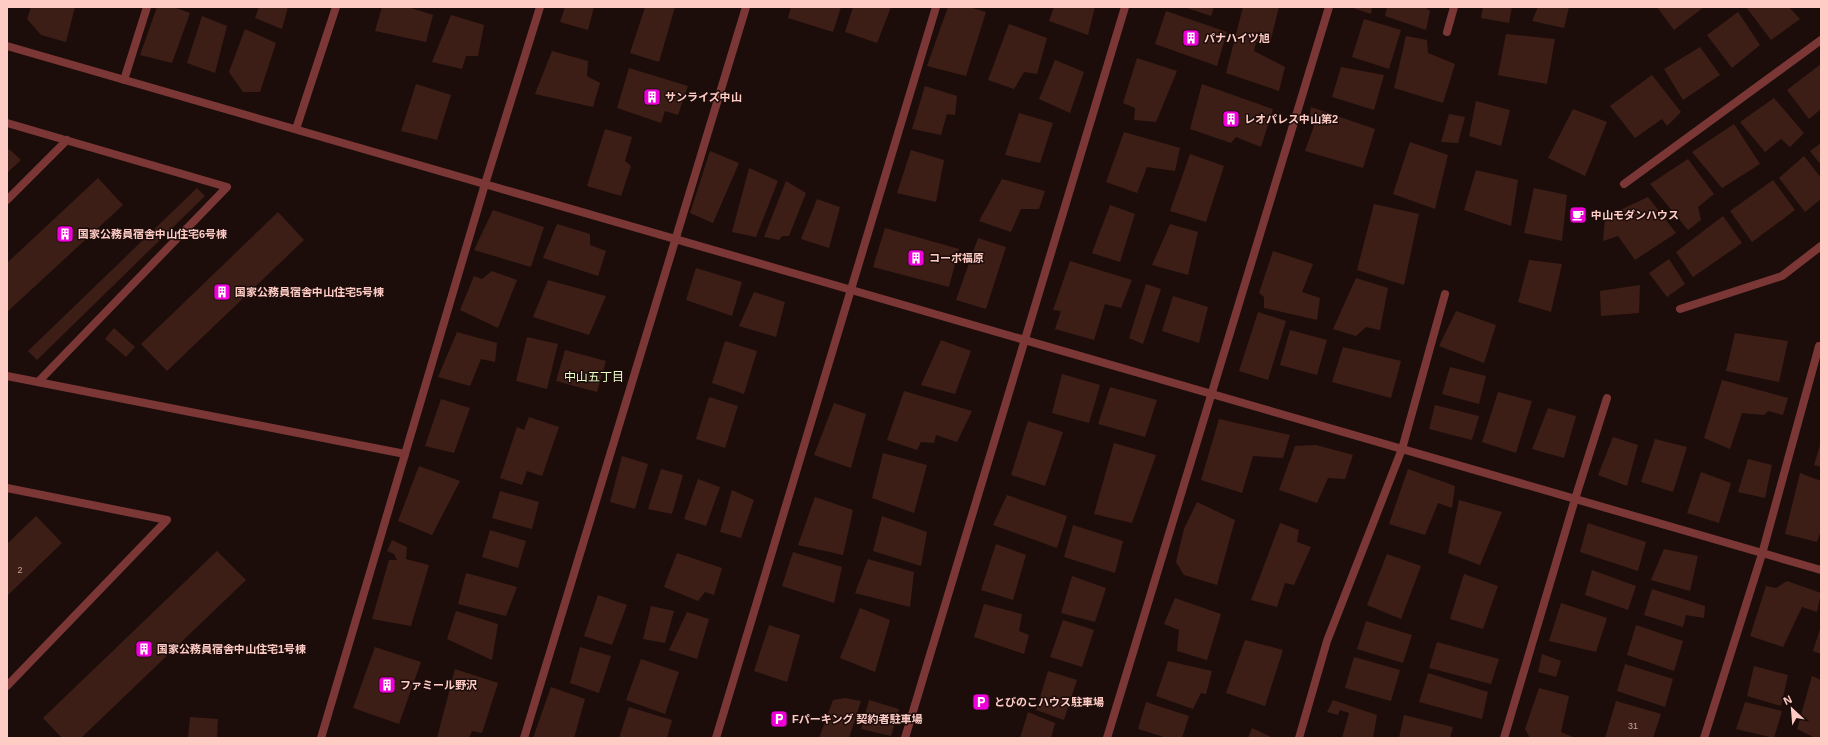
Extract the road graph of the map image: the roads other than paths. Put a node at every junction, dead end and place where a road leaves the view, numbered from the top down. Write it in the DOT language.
graph roads {
  1 [pos="147,7"];
  2 [pos="336,7"];
  3 [pos="540,7"];
  4 [pos="746,7"];
  5 [pos="936,7"];
  6 [pos="1125,7"];
  7 [pos="1329,7"];
  8 [pos="1454,7"];
  9 [pos="1447,32"];
  10 [pos="1821,40"];
  11 [pos="7,46"];
  12 [pos="124,80"];
  13 [pos="7,123"];
  14 [pos="296,130"];
  15 [pos="67,140"];
  16 [pos="485,184"];
  17 [pos="1624,184"];
  18 [pos="7,200"];
  19 [pos="675,239"];
  20 [pos="1821,246"];
  21 [pos="851,290"];
  22 [pos="1445,294"];
  23 [pos="1680,309"];
  24 [pos="1025,340"];
  25 [pos="1819,346"];
  26 [pos="7,376"];
  27 [pos="38,382"];
  28 [pos="1212,394"];
  29 [pos="1607,398"];
  30 [pos="1402,450"];
  31 [pos="405,454"];
  32 [pos="7,488"];
  33 [pos="1575,499"];
  34 [pos="1762,554"];
  35 [pos="1821,570"];
  36 [pos="7,686"];
  37 [pos="321,738"];
  38 [pos="524,738"];
  39 [pos="716,738"];
  40 [pos="905,738"];
  41 [pos="1107,738"];
  42 [pos="1299,738"];
  43 [pos="1504,738"];
  44 [pos="1704,738"];
  1 -- 12 [label="street"];
  2 -- 14 [label="street"];
  3 -- 16 [label="street"];
  4 -- 19 [label="street"];
  5 -- 21 [label="street"];
  6 -- 24 [label="street"];
  7 -- 28 [label="street"];
  8 -- 9 [label="street"];
  10 -- 17 [label="street"];
  11 -- 12 [label="street"];
  12 -- 14 [label="street"];
  13 -- 15 [label="street"];
  14 -- 16 [label="street"];
  15 -- 18 [label="street"];
  15 -- 27 [label="street"];
  16 -- 19 [label="street"];
  16 -- 31 [label="street"];
  19 -- 21 [label="street"];
  19 -- 38 [label="street"];
  20 -- 23 [label="street"];
  21 -- 24 [label="street"];
  21 -- 39 [label="street"];
  22 -- 30 [label="street"];
  24 -- 28 [label="street"];
  24 -- 40 [label="street"];
  25 -- 34 [label="street"];
  26 -- 27 [label="street"];
  27 -- 31 [label="street"];
  28 -- 30 [label="street"];
  28 -- 41 [label="street"];
  29 -- 33 [label="street"];
  30 -- 33 [label="street"];
  30 -- 42 [label="street"];
  31 -- 37 [label="street"];
  32 -- 36 [label="street"];
  33 -- 34 [label="street"];
  33 -- 43 [label="street"];
  34 -- 35 [label="street"];
  34 -- 44 [label="street"];
}
